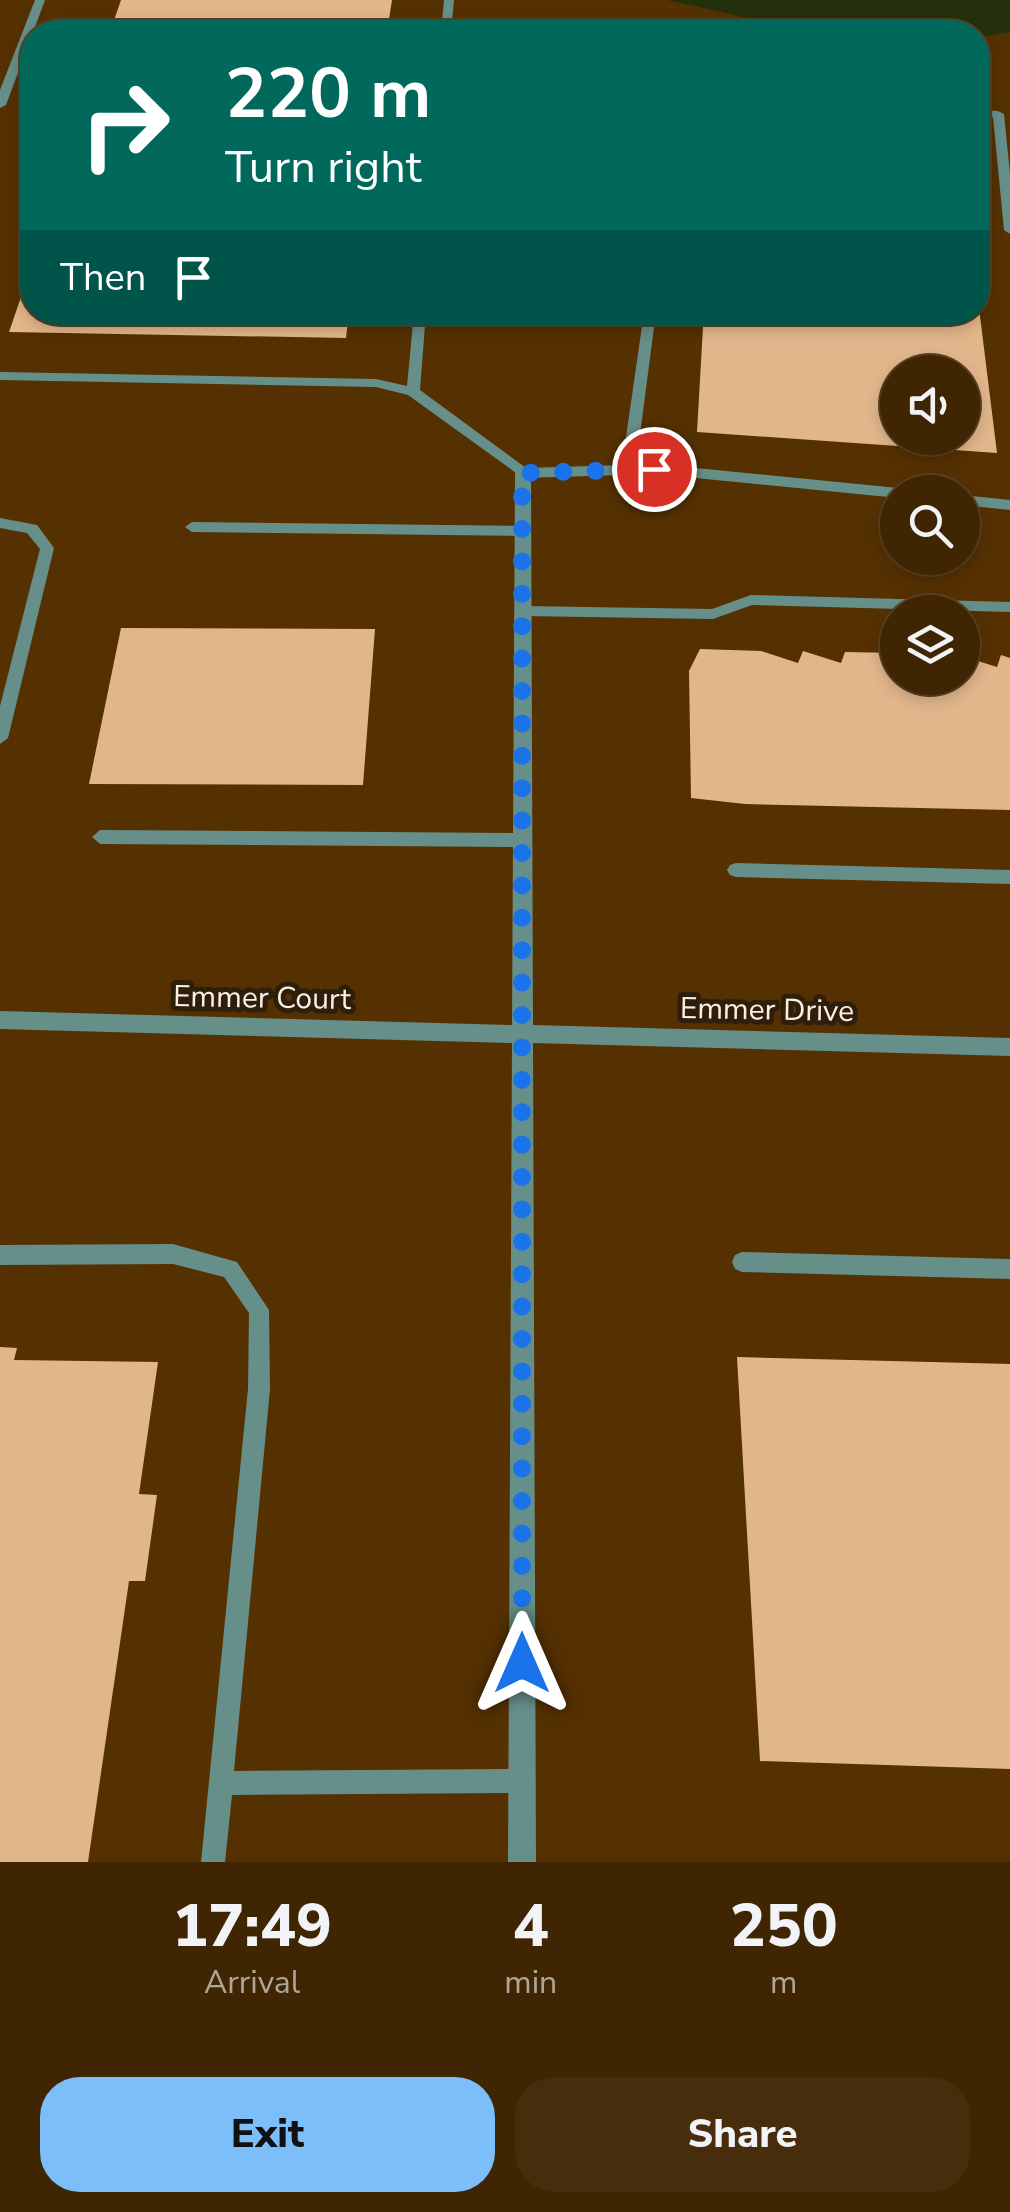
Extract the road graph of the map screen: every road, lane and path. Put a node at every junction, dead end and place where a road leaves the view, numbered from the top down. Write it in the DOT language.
graph roads {
  1 [pos="20,52"];
  2 [pos="0,105"];
  3 [pos="990,114"];
  4 [pos="1010,230"];
  5 [pos="419,325"];
  6 [pos="648,325"];
  7 [pos="0,376"];
  8 [pos="412,392"];
  9 [pos="628,470"];
  10 [pos="522,473"];
  11 [pos="880,492"];
  12 [pos="980,502"];
  13 [pos="1010,505"];
  14 [pos="0,524"];
  15 [pos="192,527"];
  16 [pos="523,532"];
  17 [pos="1010,607"];
  18 [pos="523,611"];
  19 [pos="0,738"];
  20 [pos="100,837"];
  21 [pos="523,840"];
  22 [pos="736,870"];
  23 [pos="1010,877"];
  24 [pos="0,1020"];
  25 [pos="523,1034"];
  26 [pos="1010,1047"];
  27 [pos="0,1255"];
  28 [pos="742,1262"];
  29 [pos="1010,1270"];
  30 [pos="522,1781"];
  31 [pos="220,1784"];
  32 [pos="213,1862"];
  33 [pos="522,1862"];
  1 -- 2 [label="lane"];
  3 -- 4 [label="lane"];
  5 -- 8 [label="lane"];
  6 -- 9 [label="lane"];
  7 -- 8 [label="lane"];
  8 -- 10 [label="lane"];
  9 -- 10 [label="lane"];
  9 -- 11 [label="lane"];
  10 -- 16 [label="street"];
  12 -- 13 [label="lane"];
  14 -- 19 [label="lane"];
  15 -- 16 [label="lane"];
  16 -- 18 [label="street"];
  17 -- 18 [label="lane"];
  18 -- 21 [label="street"];
  20 -- 21 [label="lane"];
  21 -- 25 [label="street"];
  22 -- 23 [label="lane"];
  24 -- 25 [label="street, Emmer Court"];
  25 -- 26 [label="street, Emmer Drive"];
  25 -- 30 [label="street"];
  27 -- 31 [label="lane"];
  28 -- 29 [label="lane"];
  30 -- 31 [label="lane"];
  30 -- 33 [label="street"];
  31 -- 32 [label="lane"];
}
